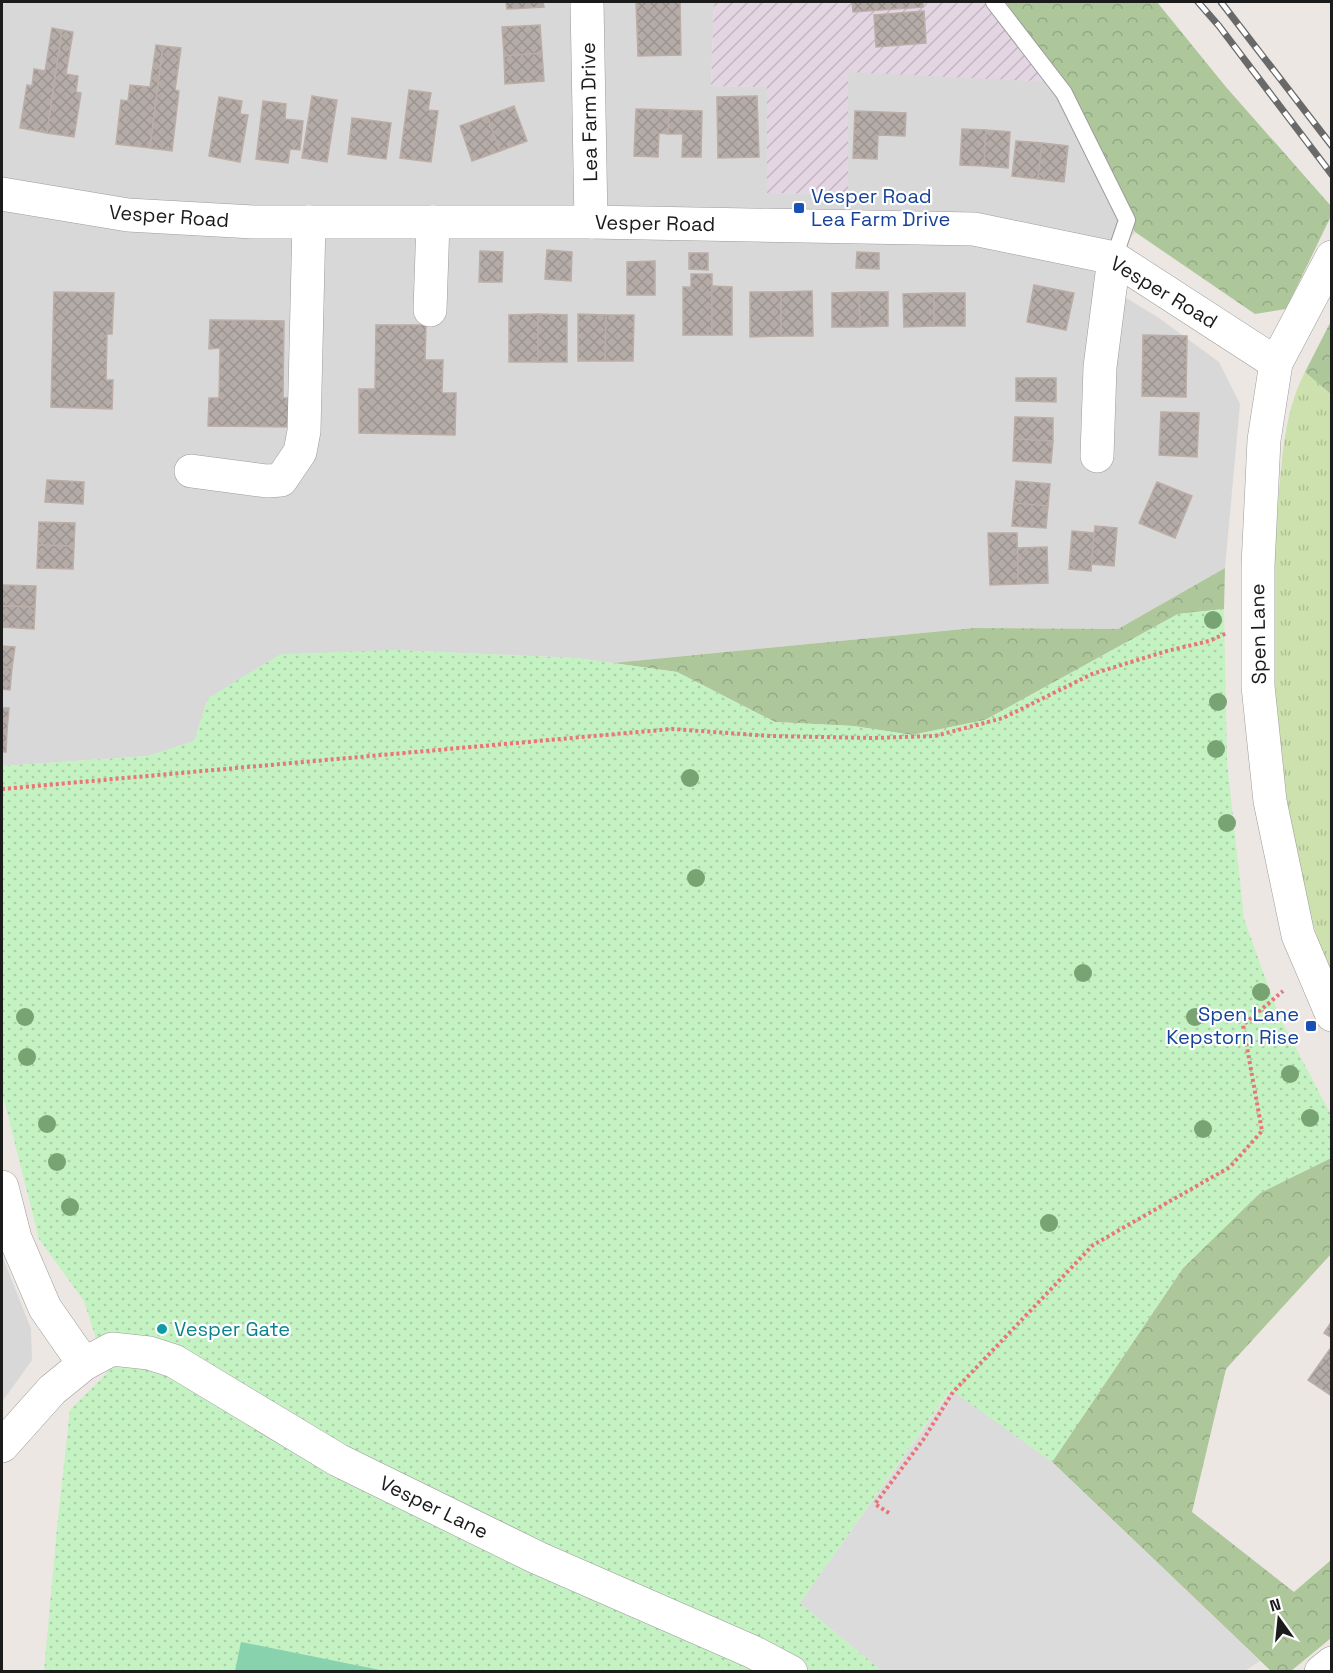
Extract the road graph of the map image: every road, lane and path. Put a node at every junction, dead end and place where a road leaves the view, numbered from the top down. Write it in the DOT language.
graph roads {
  1 [pos="587,2"];
  2 [pos="994,2"];
  3 [pos="2,194"];
  4 [pos="309,222"];
  5 [pos="433,222"];
  6 [pos="591,222"];
  7 [pos="1332,257"];
  8 [pos="1113,258"];
  9 [pos="430,310"];
  10 [pos="1276,363"];
  11 [pos="1100,466"];
  12 [pos="191,471"];
  13 [pos="1225,633"];
  14 [pos="2,789"];
  15 [pos="1283,991"];
  16 [pos="1332,1015"];
  17 [pos="2,1186"];
  18 [pos="84,1364"];
  19 [pos="2,1446"];
  20 [pos="889,1513"];
  21 [pos="1332,1663"];
  22 [pos="791,1671"];
  23 [pos="1321,1671"];
  1 -- 6 [label="street, Lea Farm Drive"];
  2 -- 8 [label="lane"];
  3 -- 4 [label="street, Vesper Road"];
  4 -- 5 [label="street, Vesper Road"];
  4 -- 12 [label="street"];
  5 -- 6 [label="street, Vesper Road"];
  5 -- 9 [label="street"];
  6 -- 8 [label="street, Vesper Road"];
  7 -- 10 [label="street, Spen Lane"];
  8 -- 10 [label="street, Vesper Road"];
  8 -- 11 [label="street"];
  10 -- 16 [label="street, Spen Lane"];
  13 -- 14 [label="path"];
  15 -- 20 [label="path"];
  17 -- 18 [label="street"];
  18 -- 19 [label="street, Vesper Lane"];
  18 -- 22 [label="street, Vesper Lane"];
  21 -- 23 [label="street"];
}
